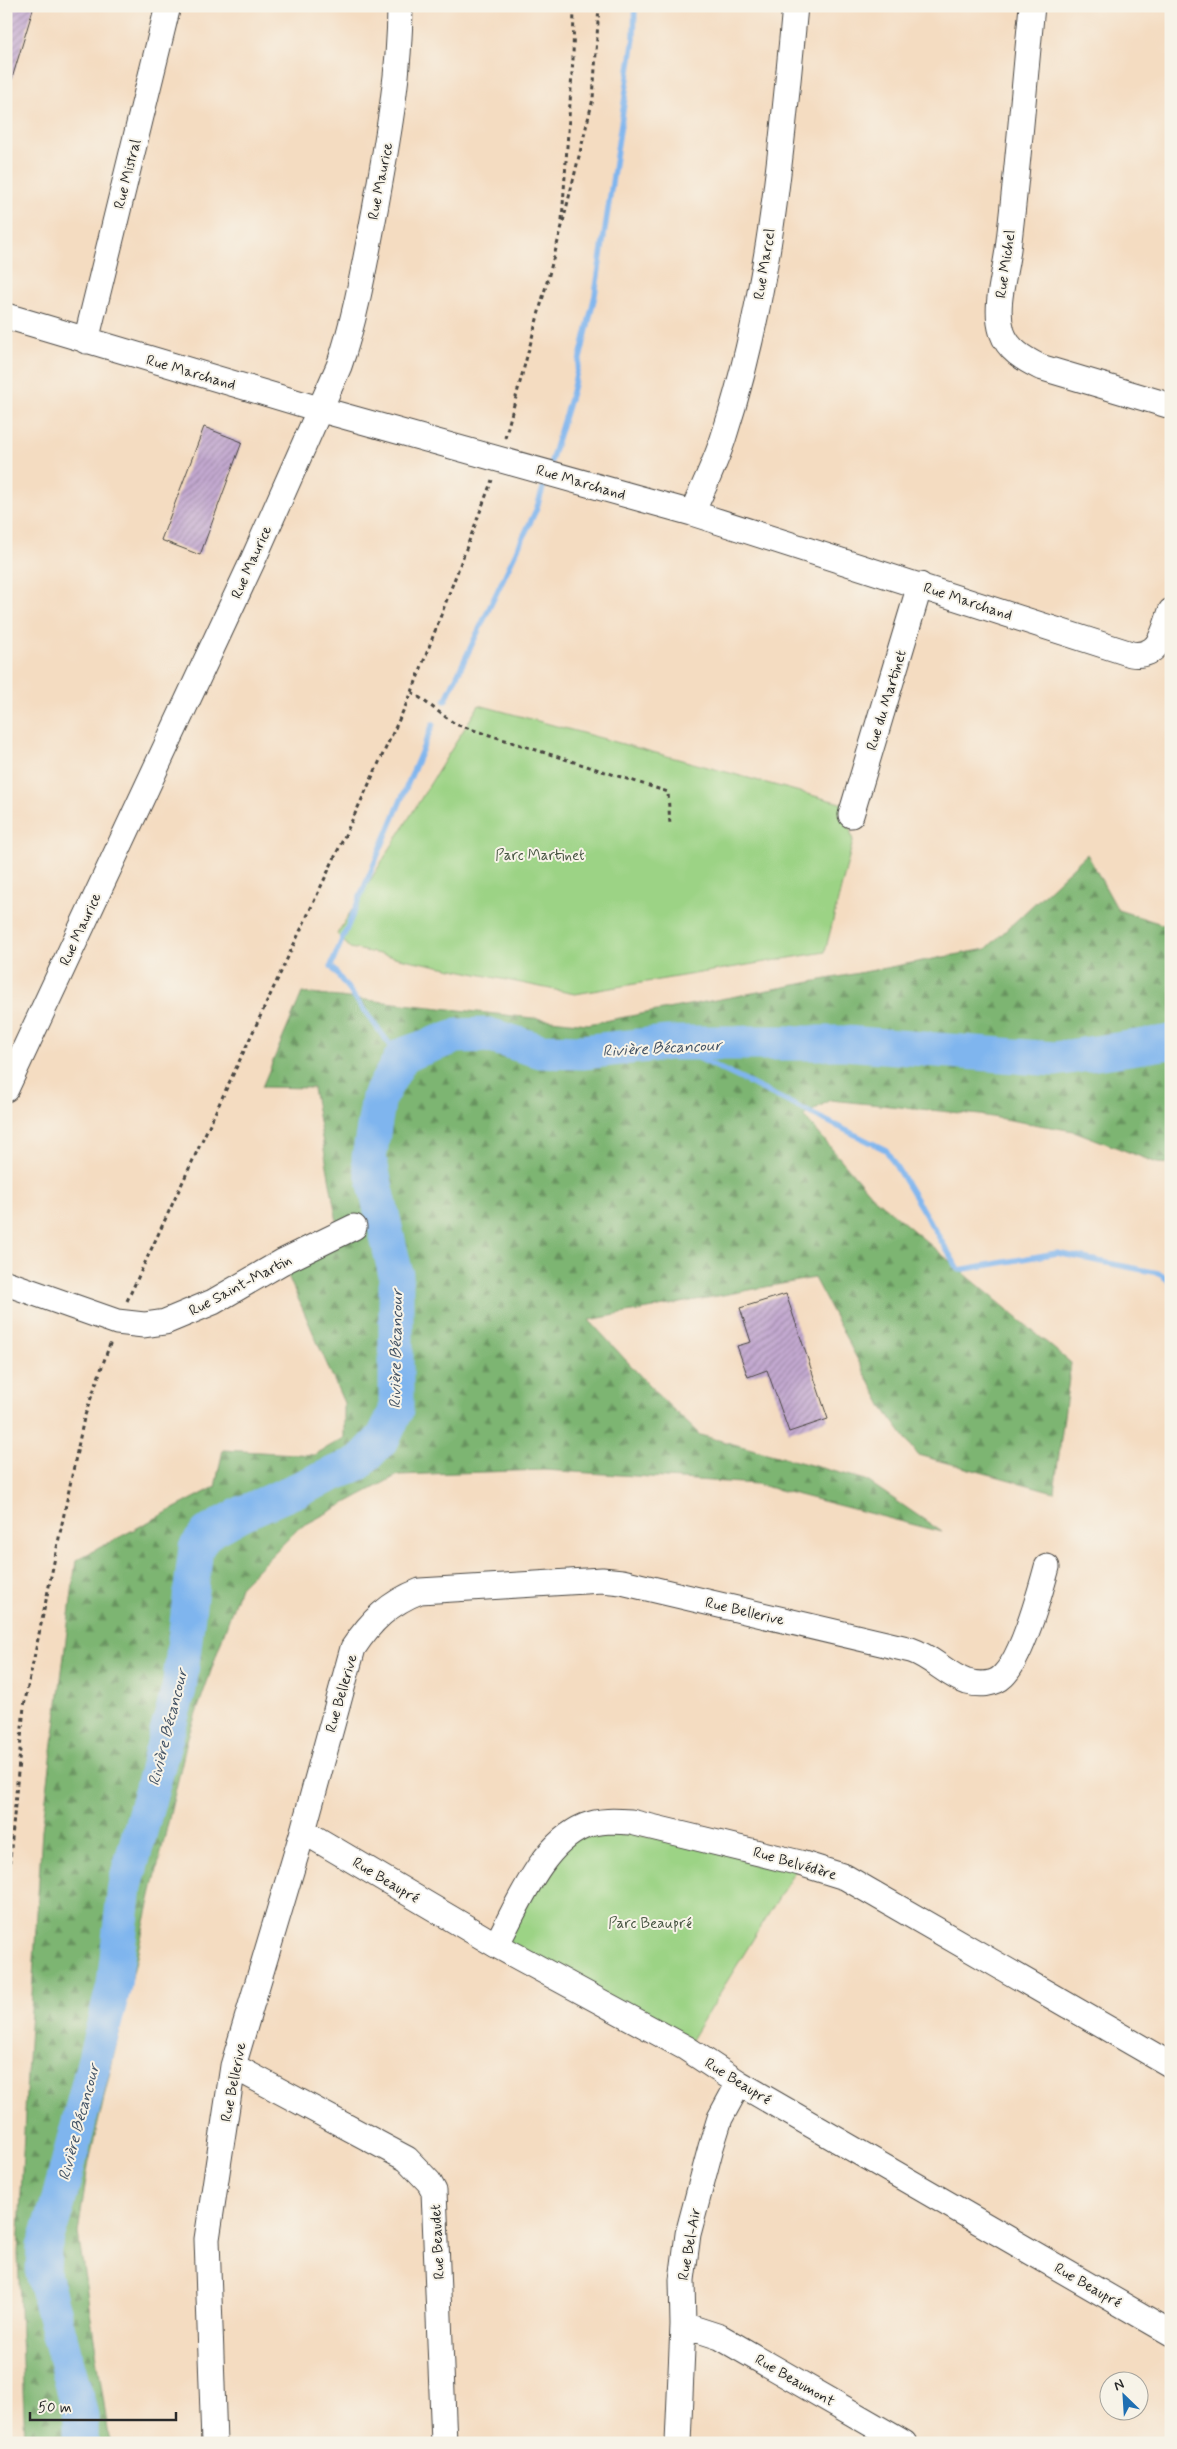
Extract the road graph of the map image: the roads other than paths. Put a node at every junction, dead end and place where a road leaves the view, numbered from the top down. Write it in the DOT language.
graph roads {
  1 [pos="168,6"];
  2 [pos="400,6"];
  3 [pos="796,6"];
  4 [pos="1032,6"];
  5 [pos="6,316"];
  6 [pos="86,341"];
  7 [pos="1171,406"];
  8 [pos="322,410"];
  9 [pos="692,513"];
  10 [pos="920,585"];
  11 [pos="1171,611"];
  12 [pos="852,815"];
  13 [pos="6,1089"];
  14 [pos="354,1227"];
  15 [pos="6,1283"];
  16 [pos="1047,1567"];
  17 [pos="303,1832"];
  18 [pos="496,1945"];
  19 [pos="1171,2065"];
  20 [pos="233,2066"];
  21 [pos="739,2083"];
  22 [pos="683,2325"];
  23 [pos="1171,2333"];
  24 [pos="214,2443"];
  25 [pos="444,2443"];
  26 [pos="678,2443"];
  27 [pos="904,2443"];
  1 -- 6 [label="street, Rue Mistral"];
  2 -- 8 [label="street, Rue Maurice"];
  3 -- 9 [label="street, Rue Marcel"];
  4 -- 7 [label="street, Rue Michel"];
  5 -- 6 [label="street, Rue Marchand"];
  6 -- 8 [label="street, Rue Marchand"];
  8 -- 9 [label="street, Rue Marchand"];
  8 -- 13 [label="street, Rue Maurice"];
  9 -- 10 [label="street, Rue Marchand"];
  10 -- 11 [label="street, Rue Marchand"];
  10 -- 12 [label="street, Rue du Martinet"];
  14 -- 15 [label="street, Rue Saint-Martin"];
  16 -- 17 [label="street, Rue Bellerive"];
  17 -- 18 [label="street, Rue Beaupré"];
  17 -- 20 [label="street, Rue Bellerive"];
  18 -- 19 [label="street, Rue Belvédère"];
  18 -- 21 [label="street, Rue Beaupré"];
  20 -- 24 [label="street, Rue Bellerive"];
  20 -- 25 [label="street, Rue Beaudet"];
  21 -- 22 [label="street, Rue Bel-Air"];
  21 -- 23 [label="street, Rue Beaupré"];
  22 -- 26 [label="street, Rue Bel-Air"];
  22 -- 27 [label="street, Rue Beaumont"];
}
